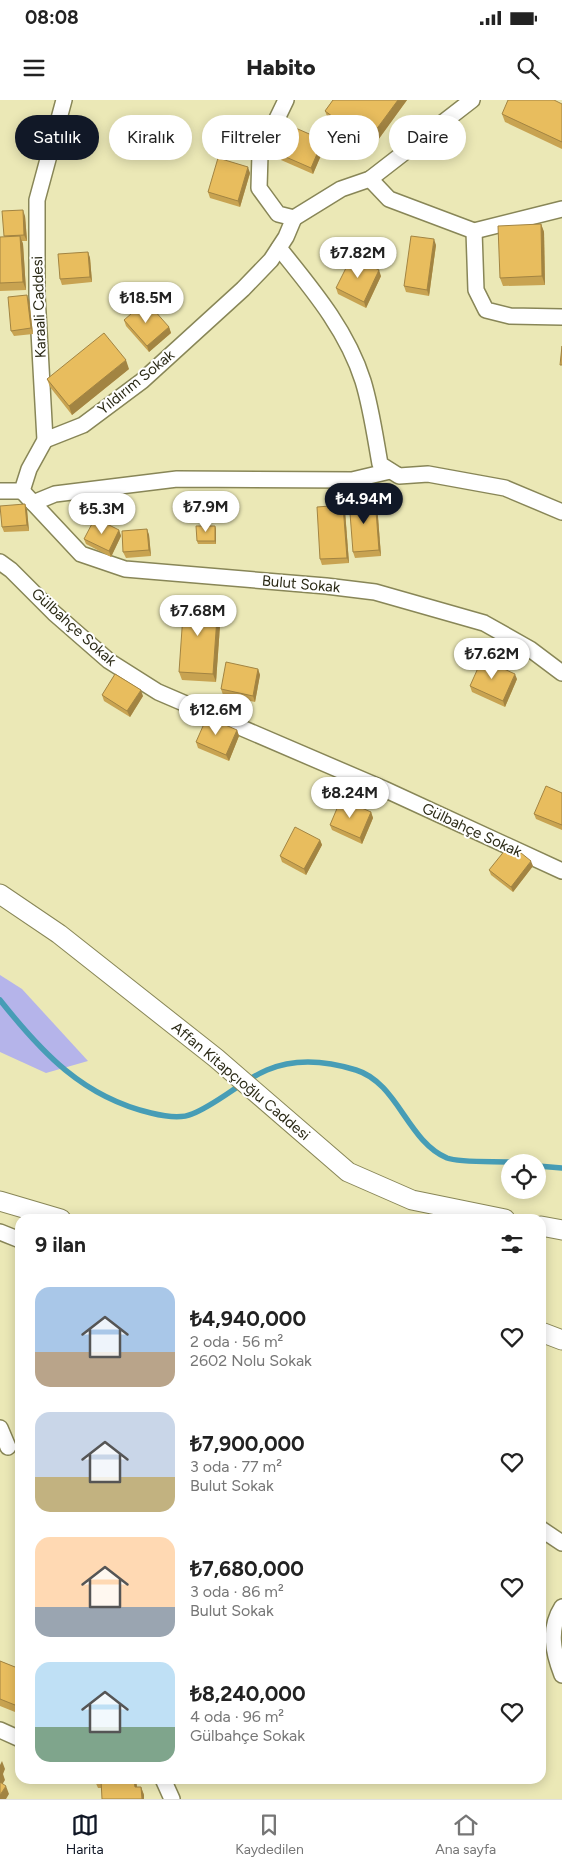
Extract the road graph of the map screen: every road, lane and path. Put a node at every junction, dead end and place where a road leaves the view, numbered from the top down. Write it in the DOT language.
graph roads {
  1 [pos="64,100"];
  2 [pos="286,100"];
  3 [pos="472,100"];
  4 [pos="370,179"];
  5 [pos="562,209"];
  6 [pos="294,218"];
  7 [pos="474,231"];
  8 [pos="279,248"];
  9 [pos="562,318"];
  10 [pos="45,440"];
  11 [pos="390,471"];
  12 [pos="0,491"];
  13 [pos="22,491"];
  14 [pos="33,503"];
  15 [pos="562,512"];
  16 [pos="0,562"];
  17 [pos="562,673"];
  18 [pos="562,871"];
  19 [pos="0,894"];
  20 [pos="0,1201"];
  21 [pos="45,1214"];
  22 [pos="481,1214"];
  23 [pos="546,1227"];
  24 [pos="562,1230"];
  25 [pos="0,1232"];
  26 [pos="15,1238"];
  27 [pos="546,1334"];
  28 [pos="562,1340"];
  29 [pos="0,1428"];
  30 [pos="8,1446"];
  31 [pos="546,1532"];
  32 [pos="562,1543"];
  33 [pos="562,1607"];
  34 [pos="562,1675"];
  35 [pos="0,1730"];
  36 [pos="15,1737"];
  37 [pos="164,1784"];
  38 [pos="172,1799"];
  1 -- 10 [label="street, Karaali Caddesi"];
  2 -- 6 [label="street"];
  3 -- 4 [label="street"];
  4 -- 6 [label="street"];
  4 -- 7 [label="street"];
  5 -- 7 [label="street"];
  6 -- 8 [label="street, Yıldırım Sokak"];
  7 -- 9 [label="street"];
  8 -- 10 [label="street, Yıldırım Sokak"];
  8 -- 11 [label="street"];
  10 -- 13 [label="street"];
  11 -- 14 [label="street"];
  11 -- 15 [label="street"];
  12 -- 13 [label="street"];
  13 -- 14 [label="street, Bulut Sokak"];
  14 -- 17 [label="street, Bulut Sokak"];
  16 -- 18 [label="street, Gülbahçe Sokak"];
  19 -- 22 [label="street, Affan Kitapçıoğlu Caddesi"];
  20 -- 21 [label="street"];
  23 -- 24 [label="street"];
  25 -- 26 [label="street"];
  27 -- 28 [label="street"];
  29 -- 30 [label="street"];
  31 -- 32 [label="street"];
  33 -- 34 [label="street"];
  35 -- 36 [label="street"];
  37 -- 38 [label="street"];
}
